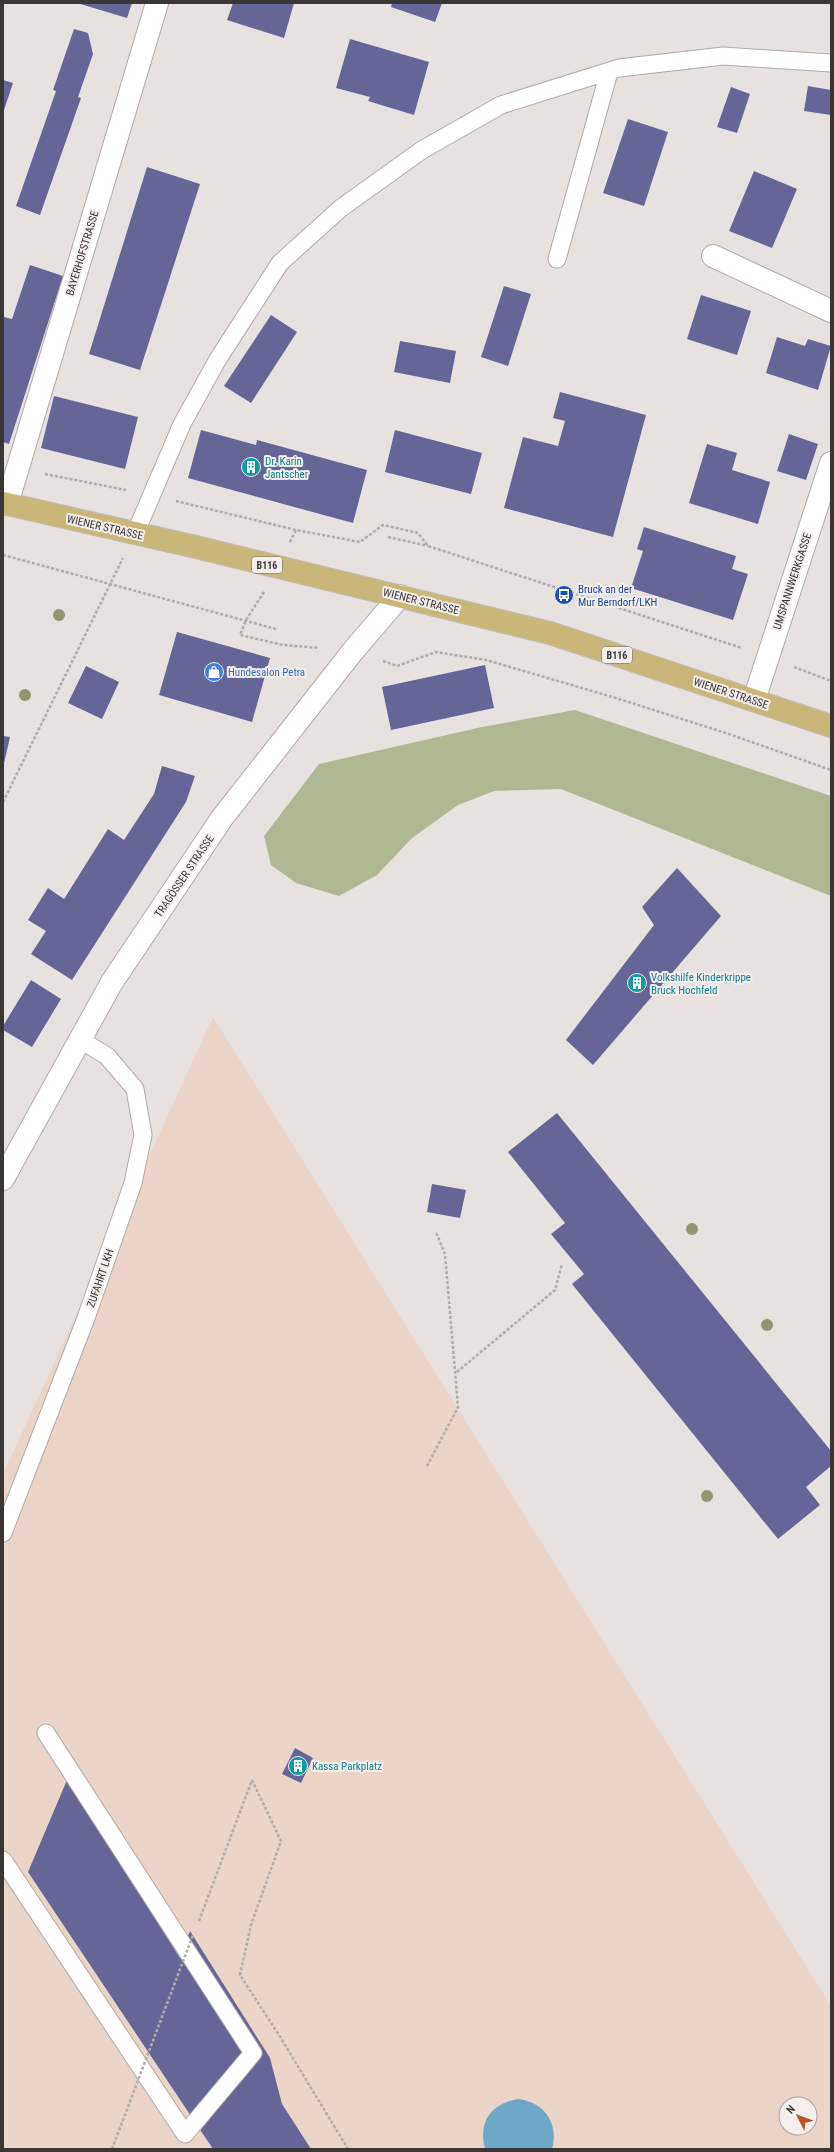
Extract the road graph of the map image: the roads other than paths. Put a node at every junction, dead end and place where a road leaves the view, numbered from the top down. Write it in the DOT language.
graph roads {
  1 [pos="157,3"];
  2 [pos="831,63"];
  3 [pos="609,72"];
  4 [pos="713,256"];
  5 [pos="557,259"];
  6 [pos="831,311"];
  7 [pos="831,463"];
  8 [pos="5,503"];
  9 [pos="135,534"];
  10 [pos="400,596"];
  11 [pos="754,700"];
  12 [pos="831,726"];
  13 [pos="79,1039"];
  14 [pos="3,1179"];
  15 [pos="3,1533"];
  16 [pos="46,1733"];
  17 [pos="3,1860"];
  1 -- 8 [label="street, BAYERHOFSTRASSE"];
  2 -- 3 [label="lane"];
  3 -- 5 [label="lane"];
  3 -- 9 [label="lane"];
  4 -- 6 [label="street"];
  7 -- 11 [label="street, UMSPANNWERKGASSE"];
  8 -- 9 [label="main road, WIENER STRASSE / B116"];
  9 -- 10 [label="main road, WIENER STRASSE / B116"];
  10 -- 11 [label="main road, WIENER STRASSE / B116"];
  10 -- 13 [label="street, TRAGÖSSER STRASSE"];
  11 -- 12 [label="main road, WIENER STRASSE / B116"];
  13 -- 14 [label="street, TRAGÖSSER STRASSE"];
  13 -- 15 [label="lane, ZUFAHRT LKH"];
  16 -- 17 [label="lane"];
}
